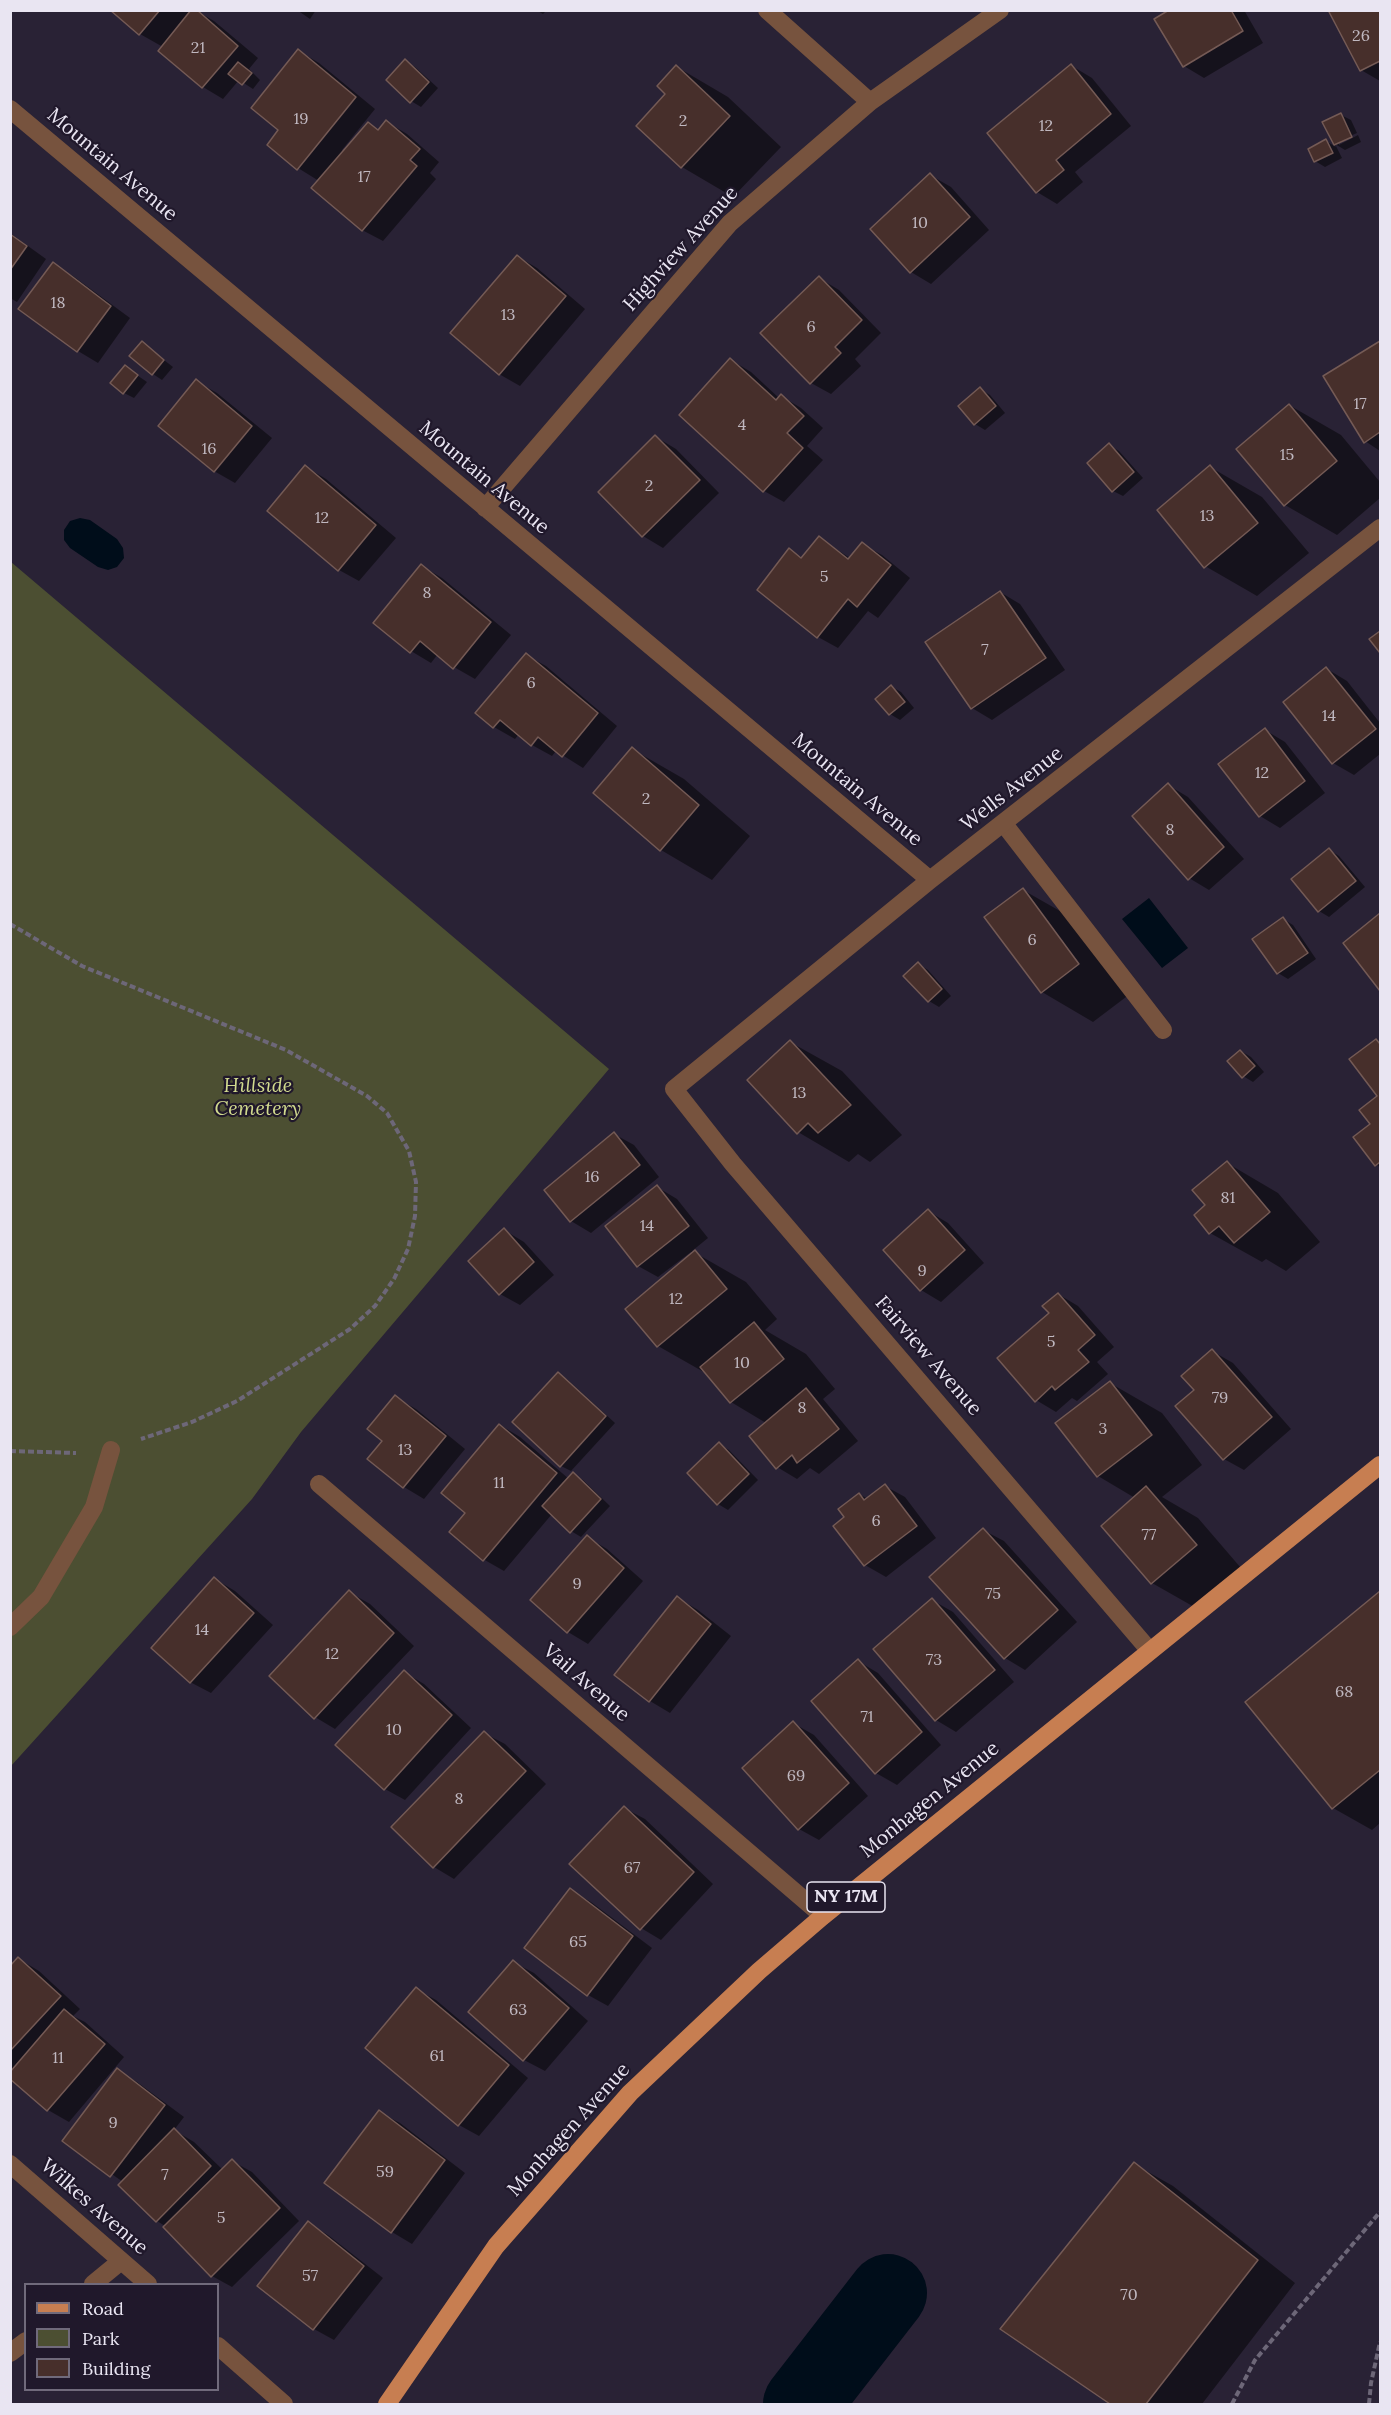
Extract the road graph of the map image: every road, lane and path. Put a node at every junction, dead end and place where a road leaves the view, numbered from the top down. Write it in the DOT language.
graph roads {
  1 [pos="767,10"];
  2 [pos="1000,10"];
  3 [pos="870,102"];
  4 [pos="10,109"];
  5 [pos="485,508"];
  6 [pos="1380,528"];
  7 [pos="1004,824"];
  8 [pos="930,880"];
  9 [pos="10,924"];
  10 [pos="1163,1030"];
  11 [pos="674,1089"];
  12 [pos="111,1450"];
  13 [pos="10,1451"];
  14 [pos="1380,1464"];
  15 [pos="319,1484"];
  16 [pos="10,1627"];
  17 [pos="1150,1651"];
  18 [pos="823,1916"];
  19 [pos="10,2164"];
  20 [pos="1380,2212"];
  21 [pos="121,2261"];
  22 [pos="94,2283"];
  23 [pos="147,2283"];
  24 [pos="24,2342"];
  25 [pos="1380,2342"];
  26 [pos="219,2347"];
  27 [pos="10,2353"];
  28 [pos="284,2404"];
  29 [pos="387,2404"];
  30 [pos="1232,2404"];
  31 [pos="1369,2404"];
  1 -- 3 [label="street"];
  2 -- 3 [label="street, Highview Avenue"];
  3 -- 5 [label="street, Highview Avenue"];
  4 -- 5 [label="street, Mountain Avenue"];
  5 -- 8 [label="street, Mountain Avenue"];
  6 -- 7 [label="street, Wells Avenue"];
  7 -- 8 [label="street, Wells Avenue"];
  7 -- 10 [label="street"];
  8 -- 11 [label="street, Wells Avenue"];
  9 -- 12 [label="path"];
  11 -- 17 [label="street, Fairview Avenue"];
  12 -- 13 [label="path"];
  12 -- 16 [label="street"];
  14 -- 17 [label="main road, Monhagen Avenue / NY 17M"];
  15 -- 18 [label="street, Vail Avenue"];
  17 -- 18 [label="main road, Monhagen Avenue / NY 17M"];
  18 -- 29 [label="main road, Monhagen Avenue / NY 17M"];
  19 -- 21 [label="street, Wilkes Avenue"];
  20 -- 30 [label="path"];
  21 -- 22 [label="street"];
  21 -- 23 [label="street, Wilkes Avenue"];
  24 -- 27 [label="street"];
  25 -- 31 [label="path"];
  26 -- 28 [label="street"];
}
